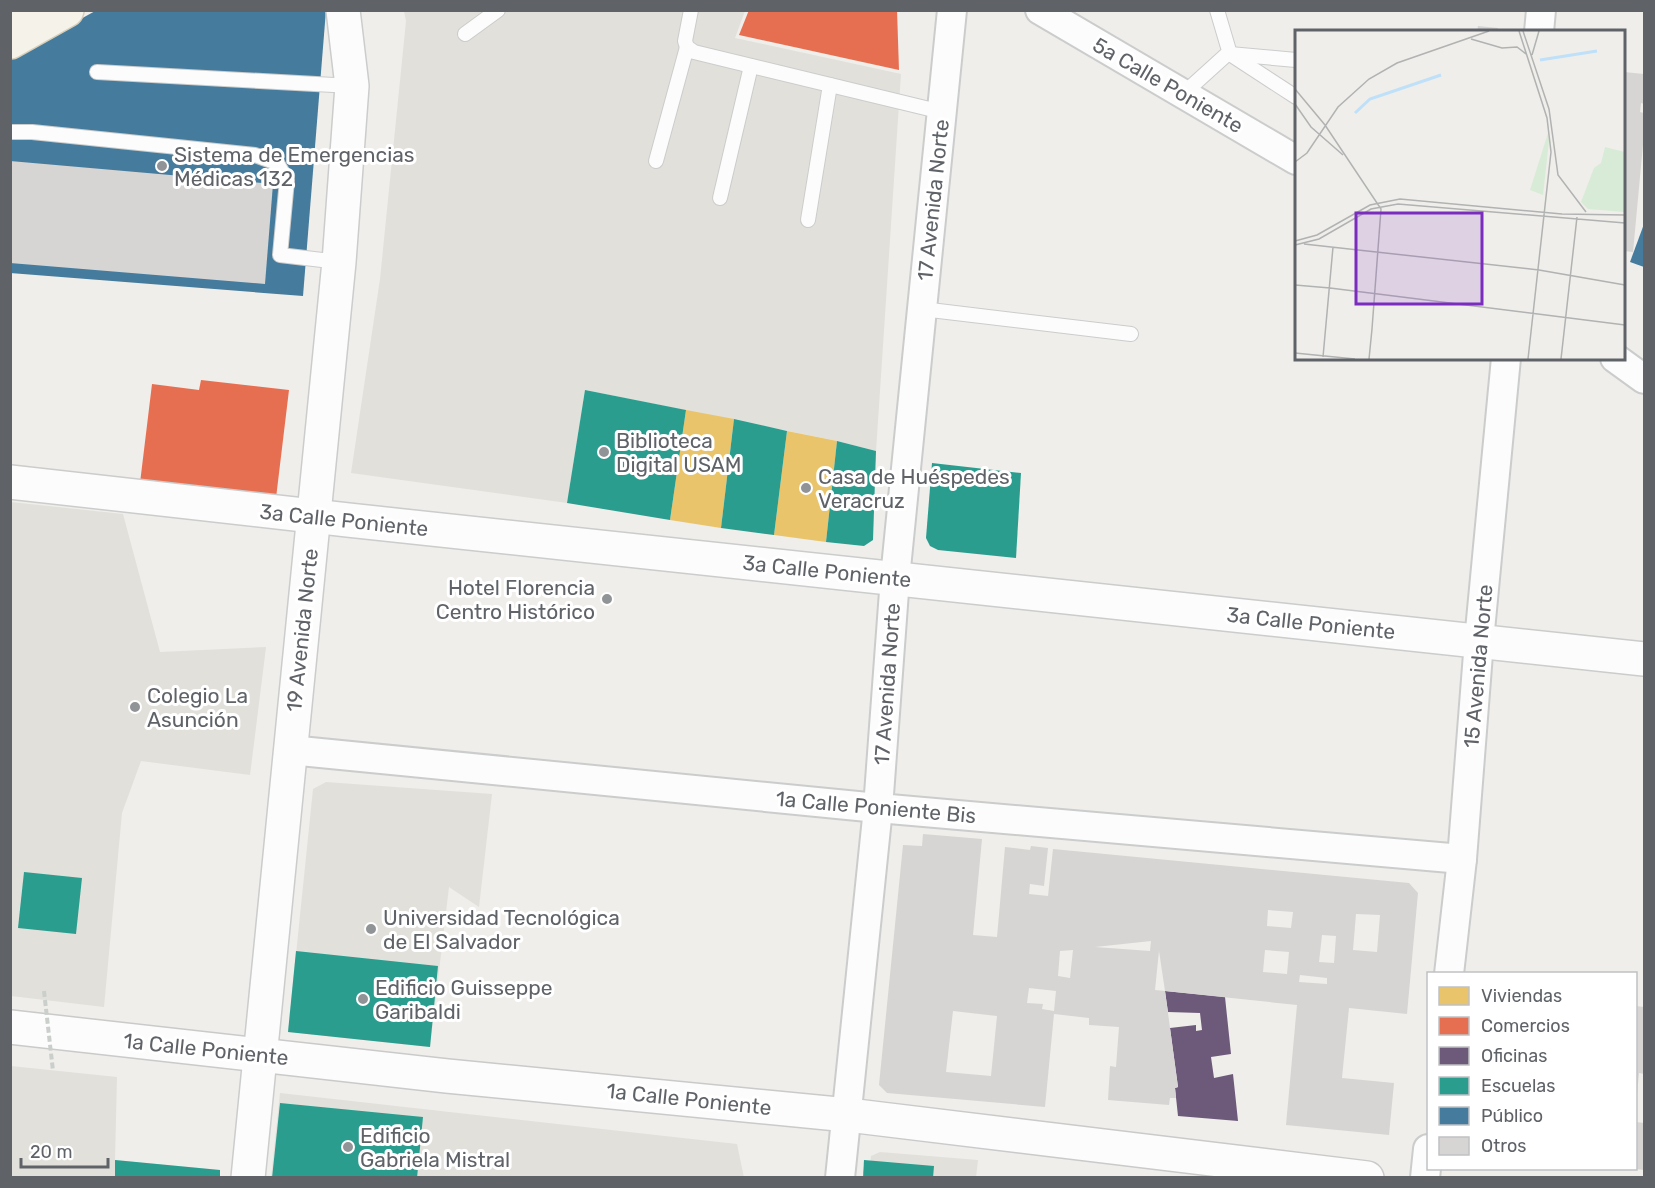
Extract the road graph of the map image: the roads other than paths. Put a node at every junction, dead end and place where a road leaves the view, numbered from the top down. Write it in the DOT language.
graph roads {
  1 [pos="68,10"];
  2 [pos="343,10"];
  3 [pos="498,10"];
  4 [pos="691,10"];
  5 [pos="952,10"];
  6 [pos="1040,10"];
  7 [pos="1217,10"];
  8 [pos="1541,10"];
  9 [pos="1539,30"];
  10 [pos="465,34"];
  11 [pos="10,42"];
  12 [pos="687,47"];
  13 [pos="1230,54"];
  14 [pos="1295,60"];
  15 [pos="752,66"];
  16 [pos="97,72"];
  17 [pos="830,85"];
  18 [pos="352,86"];
  19 [pos="1183,94"];
  20 [pos="1295,96"];
  21 [pos="942,112"];
  22 [pos="10,132"];
  23 [pos="1295,159"];
  24 [pos="656,161"];
  25 [pos="720,198"];
  26 [pos="808,220"];
  27 [pos="339,262"];
  28 [pos="922,309"];
  29 [pos="1131,334"];
  30 [pos="1506,360"];
  31 [pos="1618,360"];
  32 [pos="1644,379"];
  33 [pos="10,482"];
  34 [pos="313,517"];
  35 [pos="895,578"];
  36 [pos="1479,641"];
  37 [pos="1644,659"];
  38 [pos="290,750"];
  39 [pos="878,808"];
  40 [pos="1462,859"];
  41 [pos="1449,972"];
  42 [pos="10,1027"];
  43 [pos="261,1055"];
  44 [pos="848,1115"];
  45 [pos="1427,1159"];
  46 [pos="248,1178"];
  47 [pos="840,1178"];
  48 [pos="1367,1178"];
  49 [pos="1425,1178"];
  1 -- 11 [label="main road"];
  2 -- 18 [label="street, 19 Avenida Norte"];
  3 -- 10 [label="lane"];
  4 -- 12 [label="lane"];
  5 -- 21 [label="street, 17 Avenida Norte"];
  6 -- 19 [label="street, 5a Calle Poniente"];
  7 -- 13 [label="lane"];
  8 -- 9 [label="street"];
  12 -- 15 [label="lane"];
  12 -- 24 [label="lane"];
  13 -- 14 [label="lane"];
  13 -- 19 [label="lane"];
  13 -- 20 [label="lane"];
  15 -- 17 [label="lane"];
  15 -- 25 [label="lane"];
  16 -- 18 [label="lane"];
  17 -- 21 [label="lane"];
  17 -- 26 [label="lane"];
  18 -- 27 [label="street, 19 Avenida Norte"];
  19 -- 23 [label="street, 5a Calle Poniente"];
  21 -- 28 [label="street, 17 Avenida Norte"];
  22 -- 27 [label="lane"];
  27 -- 34 [label="street, 19 Avenida Norte"];
  28 -- 29 [label="lane"];
  28 -- 35 [label="street, 17 Avenida Norte"];
  30 -- 36 [label="street, 15 Avenida Norte"];
  31 -- 32 [label="street"];
  33 -- 34 [label="street, 3a Calle Poniente"];
  34 -- 35 [label="street, 3a Calle Poniente"];
  34 -- 38 [label="street, 19 Avenida Norte"];
  35 -- 36 [label="street, 3a Calle Poniente"];
  35 -- 39 [label="street, 17 Avenida Norte"];
  36 -- 37 [label="street, 3a Calle Poniente"];
  36 -- 40 [label="street, 15 Avenida Norte"];
  38 -- 39 [label="street, 1a Calle Poniente Bis"];
  38 -- 43 [label="street, 19 Avenida Norte"];
  39 -- 40 [label="street, 1a Calle Poniente Bis"];
  39 -- 44 [label="street, 17 Avenida Norte"];
  40 -- 41 [label="street, 15 Avenida Norte"];
  42 -- 43 [label="street, 1a Calle Poniente"];
  43 -- 44 [label="street, 1a Calle Poniente"];
  43 -- 46 [label="street, 19 Avenida Norte"];
  44 -- 47 [label="street, 17 Avenida Norte"];
  44 -- 48 [label="street, 1a Calle Poniente"];
  45 -- 49 [label="street"];
}
